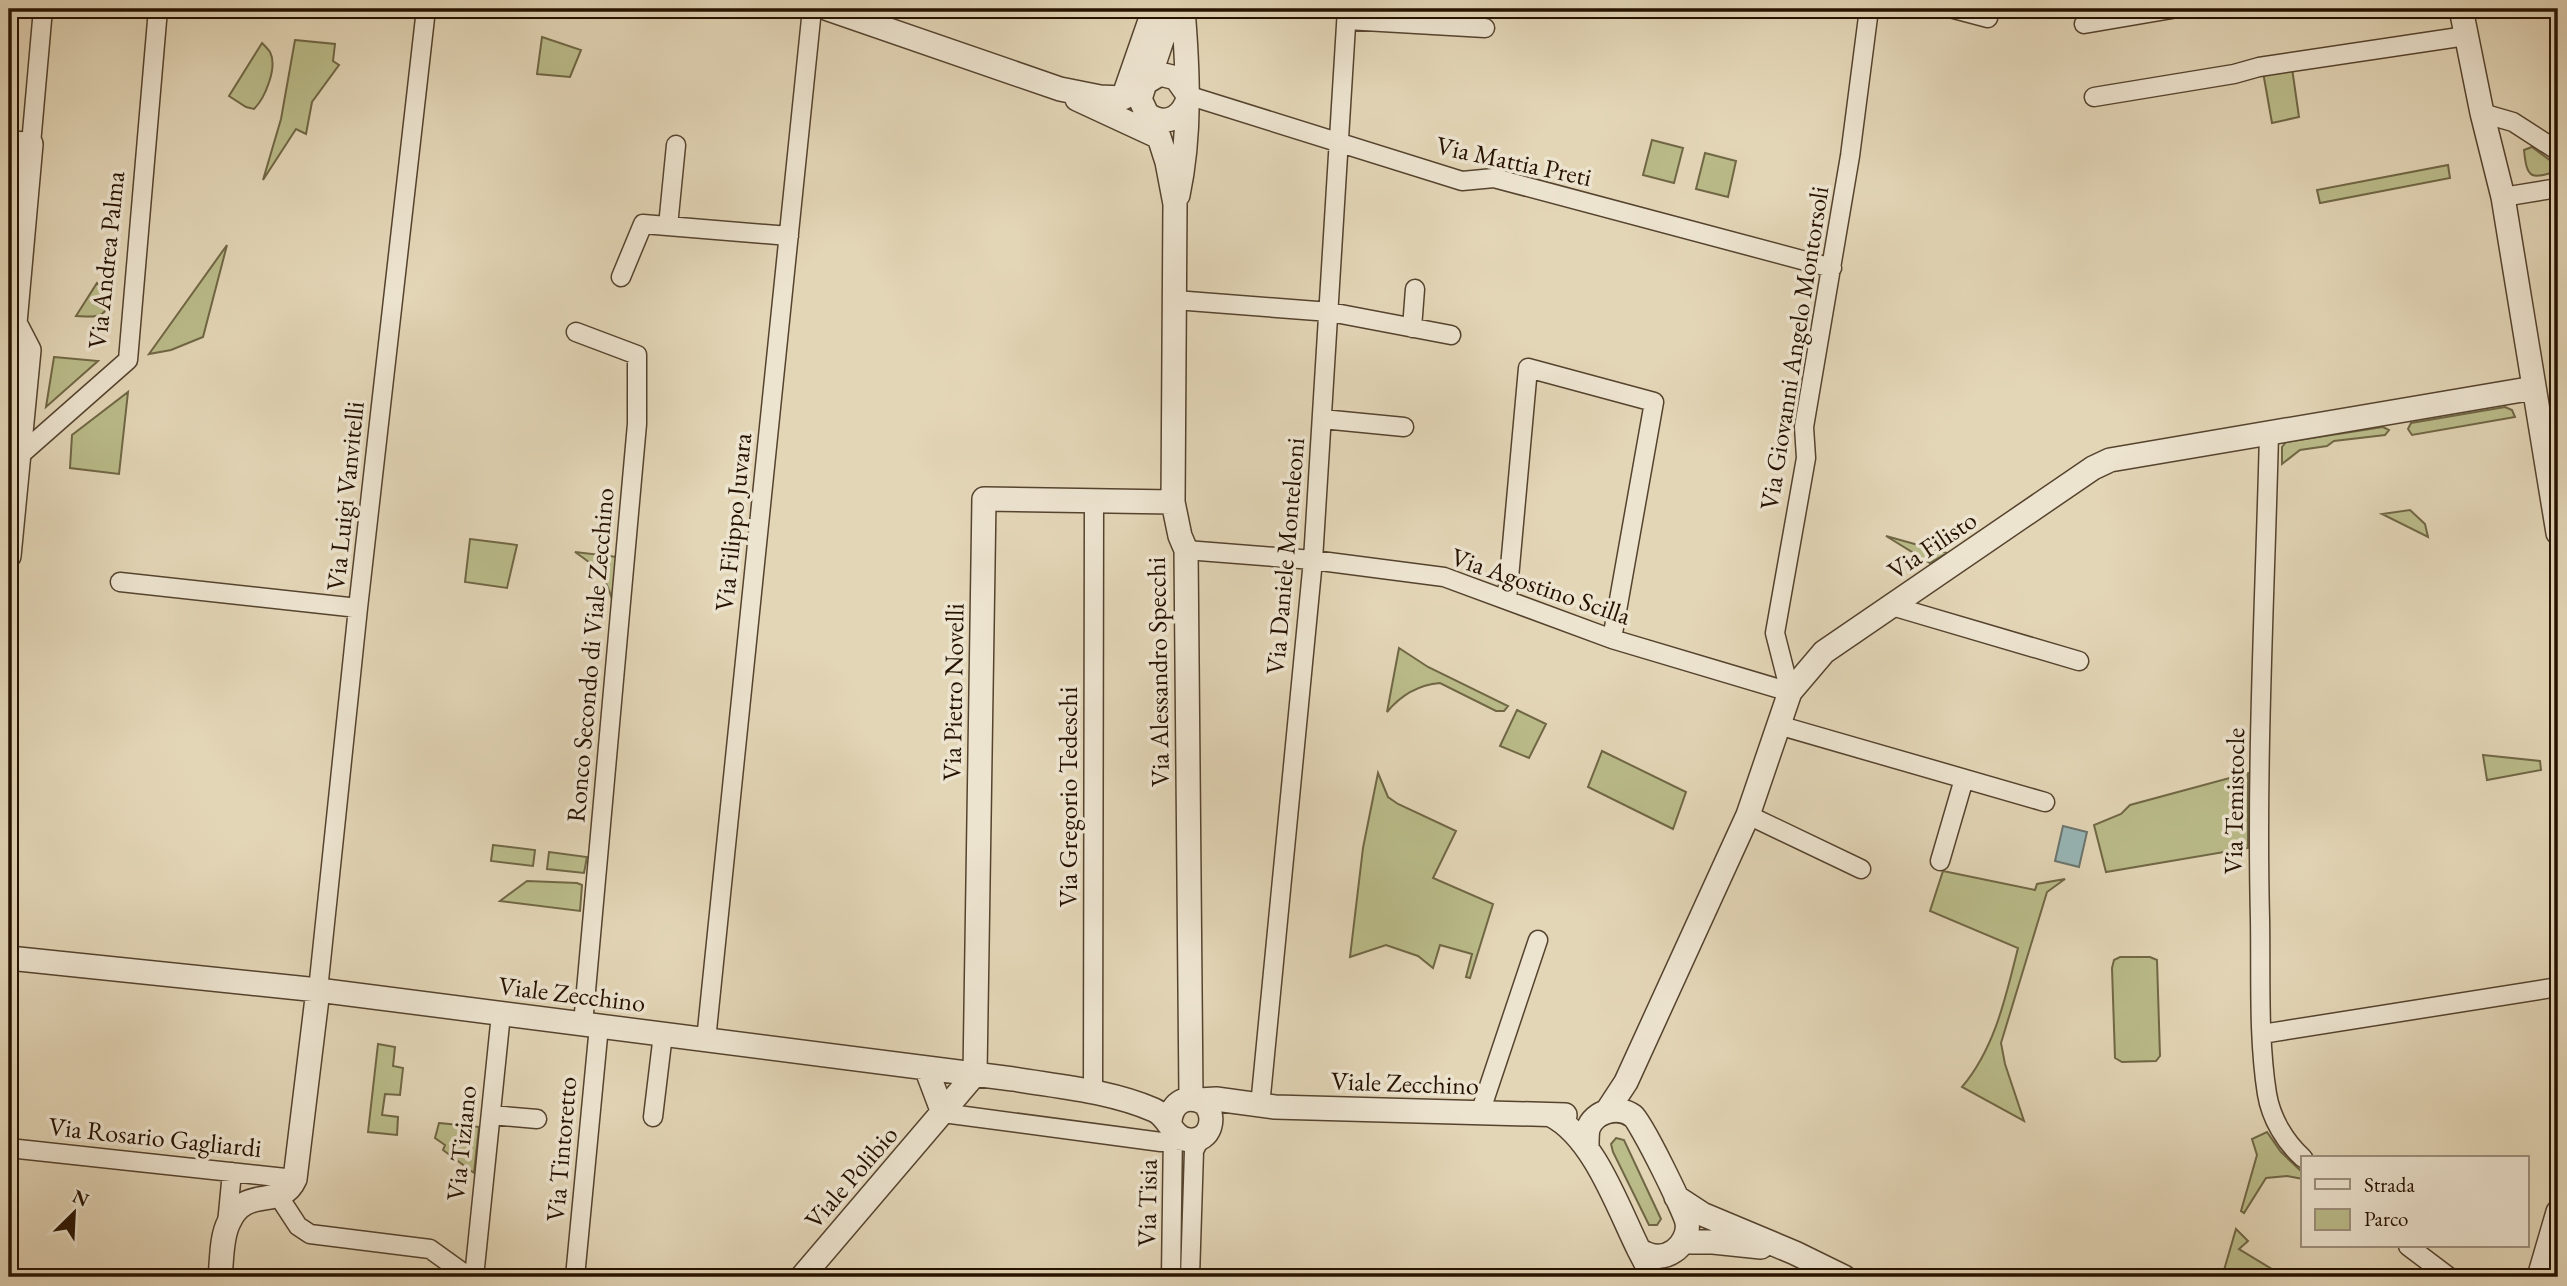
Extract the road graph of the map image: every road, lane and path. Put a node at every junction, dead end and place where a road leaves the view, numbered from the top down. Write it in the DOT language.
graph roads {
  1 [pos="43,9"];
  2 [pos="158,9"];
  3 [pos="426,9"];
  4 [pos="812,9"];
  5 [pos="828,9"];
  6 [pos="1154,9"];
  7 [pos="1169,9"];
  8 [pos="1183,9"];
  9 [pos="1869,9"];
  10 [pos="1954,9"];
  11 [pos="2172,9"];
  12 [pos="2461,9"];
  13 [pos="1347,14"];
  14 [pos="1988,18"];
  15 [pos="2084,24"];
  16 [pos="1485,28"];
  17 [pos="2466,36"];
  18 [pos="1138,88"];
  19 [pos="1060,89"];
  20 [pos="1187,97"];
  21 [pos="2094,97"];
  22 [pos="2482,113"];
  23 [pos="1150,123"];
  24 [pos="1339,142"];
  25 [pos="20,143"];
  26 [pos="676,145"];
  27 [pos="2558,151"];
  28 [pos="2558,188"];
  29 [pos="2503,197"];
  30 [pos="1175,204"];
  31 [pos="668,226"];
  32 [pos="789,236"];
  33 [pos="1832,268"];
  34 [pos="621,277"];
  35 [pos="1415,289"];
  36 [pos="1175,300"];
  37 [pos="1329,312"];
  38 [pos="1412,328"];
  39 [pos="576,332"];
  40 [pos="1451,335"];
  41 [pos="2534,388"];
  42 [pos="1322,419"];
  43 [pos="1404,427"];
  44 [pos="2269,434"];
  45 [pos="19,456"];
  46 [pos="1094,501"];
  47 [pos="1173,502"];
  48 [pos="11,509"];
  49 [pos="2558,533"];
  50 [pos="1186,550"];
  51 [pos="9,556"];
  52 [pos="1313,559"];
  53 [pos="120,582"];
  54 [pos="1507,600"];
  55 [pos="1892,606"];
  56 [pos="358,608"];
  57 [pos="1612,639"];
  58 [pos="2079,661"];
  59 [pos="1790,692"];
  60 [pos="1778,725"];
  61 [pos="1964,779"];
  62 [pos="2045,802"];
  63 [pos="1748,815"];
  64 [pos="1940,861"];
  65 [pos="1861,869"];
  66 [pos="1538,940"];
  67 [pos="9,958"];
  68 [pos="2558,987"];
  69 [pos="318,990"];
  70 [pos="501,1014"];
  71 [pos="591,1025"];
  72 [pos="663,1034"];
  73 [pos="2262,1034"];
  74 [pos="706,1040"];
  75 [pos="926,1068"];
  76 [pos="975,1074"];
  77 [pos="1626,1082"];
  78 [pos="1093,1093"];
  79 [pos="1126,1098"];
  80 [pos="1192,1099"];
  81 [pos="1258,1106"];
  82 [pos="943,1113"];
  83 [pos="1480,1113"];
  84 [pos="1604,1113"];
  85 [pos="491,1115"];
  86 [pos="1551,1115"];
  87 [pos="653,1117"];
  88 [pos="537,1119"];
  89 [pos="1645,1131"];
  90 [pos="1186,1132"];
  91 [pos="1587,1146"];
  92 [pos="9,1148"];
  93 [pos="2301,1156"];
  94 [pos="232,1172"];
  95 [pos="295,1179"];
  96 [pos="279,1197"];
  97 [pos="1675,1197"];
  98 [pos="2558,1212"];
  99 [pos="227,1224"];
  100 [pos="1680,1246"];
  101 [pos="2411,1248"];
  102 [pos="1639,1250"];
  103 [pos="1795,1252"];
  104 [pos="449,1270"];
  105 [pos="9,1272"];
  106 [pos="10,1277"];
  107 [pos="220,1277"];
  108 [pos="472,1277"];
  109 [pos="575,1277"];
  110 [pos="802,1277"];
  111 [pos="1171,1277"];
  112 [pos="1190,1277"];
  113 [pos="1653,1277"];
  114 [pos="1665,1277"];
  115 [pos="1844,1277"];
  116 [pos="2449,1277"];
  117 [pos="2539,1277"];
  1 -- 25 [label="street"];
  2 -- 45 [label="street, Via Andrea Palma"];
  3 -- 56 [label="street, Via Luigi Vanvitelli"];
  4 -- 32 [label="street, Via Filippo Juvara"];
  5 -- 19 [label="street"];
  6 -- 18 [label="street"];
  7 -- 18 [label="street"];
  8 -- 20 [label="street"];
  9 -- 33 [label="street, Via Giovanni Angelo Montorsoli"];
  10 -- 14 [label="street"];
  11 -- 15 [label="street"];
  12 -- 17 [label="street"];
  13 -- 16 [label="street"];
  13 -- 24 [label="street, Via Daniele Monteleoni"];
  17 -- 21 [label="street"];
  17 -- 22 [label="street"];
  18 -- 19 [label="street"];
  18 -- 20 [label="street"];
  18 -- 23 [label="street"];
  19 -- 23 [label="street"];
  20 -- 23 [label="street"];
  20 -- 24 [label="street, Via Mattia Preti"];
  20 -- 30 [label="street"];
  22 -- 27 [label="street"];
  22 -- 29 [label="street"];
  23 -- 30 [label="street"];
  24 -- 33 [label="street, Via Mattia Preti"];
  24 -- 37 [label="street, Via Daniele Monteleoni"];
  25 -- 45 [label="street"];
  26 -- 31 [label="street"];
  28 -- 29 [label="street"];
  29 -- 41 [label="street"];
  30 -- 36 [label="street, Via Alessandro Specchi"];
  31 -- 32 [label="street"];
  31 -- 34 [label="street"];
  32 -- 74 [label="street, Via Filippo Juvara"];
  33 -- 59 [label="street, Via Giovanni Angelo Montorsoli"];
  35 -- 38 [label="street"];
  36 -- 37 [label="street"];
  36 -- 47 [label="street, Via Alessandro Specchi"];
  37 -- 38 [label="street"];
  37 -- 42 [label="street, Via Daniele Monteleoni"];
  38 -- 40 [label="street"];
  39 -- 71 [label="street, Ronco Secondo di Viale Zecchino"];
  41 -- 44 [label="street, Via Filisto"];
  41 -- 49 [label="street"];
  42 -- 43 [label="street"];
  42 -- 52 [label="street, Via Daniele Monteleoni"];
  44 -- 55 [label="street, Via Filisto"];
  44 -- 73 [label="street, Via Temistocle"];
  45 -- 48 [label="street"];
  46 -- 47 [label="street, Via Pietro Novelli"];
  46 -- 76 [label="street, Via Pietro Novelli"];
  46 -- 78 [label="street, Via Gregorio Tedeschi"];
  47 -- 50 [label="street, Via Alessandro Specchi"];
  48 -- 51 [label="street"];
  50 -- 52 [label="street, Via Agostino Scilla"];
  50 -- 80 [label="street, Via Alessandro Specchi"];
  52 -- 54 [label="street, Via Agostino Scilla"];
  52 -- 81 [label="street, Via Daniele Monteleoni"];
  53 -- 56 [label="street"];
  54 -- 57 [label="street, Via Agostino Scilla"];
  54 -- 57 [label="street"];
  55 -- 58 [label="street"];
  55 -- 59 [label="street, Via Filisto"];
  56 -- 69 [label="street, Via Luigi Vanvitelli"];
  57 -- 59 [label="street, Via Agostino Scilla"];
  59 -- 60 [label="street, Via Filisto"];
  60 -- 61 [label="street"];
  60 -- 63 [label="street, Via Filisto"];
  61 -- 62 [label="street"];
  61 -- 64 [label="street"];
  63 -- 65 [label="street"];
  63 -- 77 [label="street, Via Filisto"];
  66 -- 83 [label="street"];
  67 -- 69 [label="street, Viale Zecchino"];
  68 -- 73 [label="street"];
  69 -- 70 [label="street, Viale Zecchino"];
  69 -- 95 [label="street"];
  70 -- 71 [label="street, Viale Zecchino"];
  70 -- 85 [label="street, Via Tiziano"];
  71 -- 72 [label="street, Viale Zecchino"];
  71 -- 109 [label="street, Via Tintoretto"];
  72 -- 74 [label="street, Viale Zecchino"];
  72 -- 87 [label="street"];
  73 -- 93 [label="street, Via Temistocle"];
  74 -- 75 [label="street, Viale Zecchino"];
  75 -- 76 [label="street, Viale Zecchino"];
  75 -- 82 [label="street"];
  76 -- 78 [label="street, Viale Zecchino"];
  76 -- 82 [label="street, Viale Polibio"];
  77 -- 84 [label="street, Via Filisto"];
  77 -- 89 [label="street"];
  78 -- 79 [label="street, Viale Zecchino"];
  79 -- 80 [label="street"];
  79 -- 90 [label="street"];
  80 -- 81 [label="street"];
  80 -- 90 [label="street"];
  80 -- 90 [label="street"];
  81 -- 83 [label="street, Viale Zecchino"];
  81 -- 90 [label="street"];
  82 -- 90 [label="street"];
  82 -- 110 [label="street, Viale Polibio"];
  83 -- 86 [label="street, Viale Zecchino"];
  84 -- 86 [label="street, Viale Zecchino"];
  84 -- 89 [label="street"];
  84 -- 91 [label="street, Via Filisto"];
  85 -- 88 [label="street"];
  85 -- 108 [label="street, Via Tiziano"];
  86 -- 91 [label="street"];
  89 -- 97 [label="street"];
  90 -- 111 [label="street, Via Tisia"];
  90 -- 112 [label="street, Via Tisia"];
  91 -- 102 [label="street"];
  92 -- 94 [label="street, Via Rosario Gagliardi"];
  94 -- 95 [label="street, Via Rosario Gagliardi"];
  94 -- 99 [label="street"];
  95 -- 96 [label="street"];
  96 -- 99 [label="street"];
  96 -- 104 [label="street"];
  97 -- 100 [label="street"];
  97 -- 103 [label="street"];
  98 -- 117 [label="street"];
  99 -- 107 [label="street"];
  100 -- 102 [label="street"];
  100 -- 103 [label="street"];
  100 -- 114 [label="street"];
  101 -- 116 [label="street"];
  102 -- 113 [label="street"];
  103 -- 115 [label="street"];
  104 -- 108 [label="street"];
  105 -- 106 [label="street"];
}
